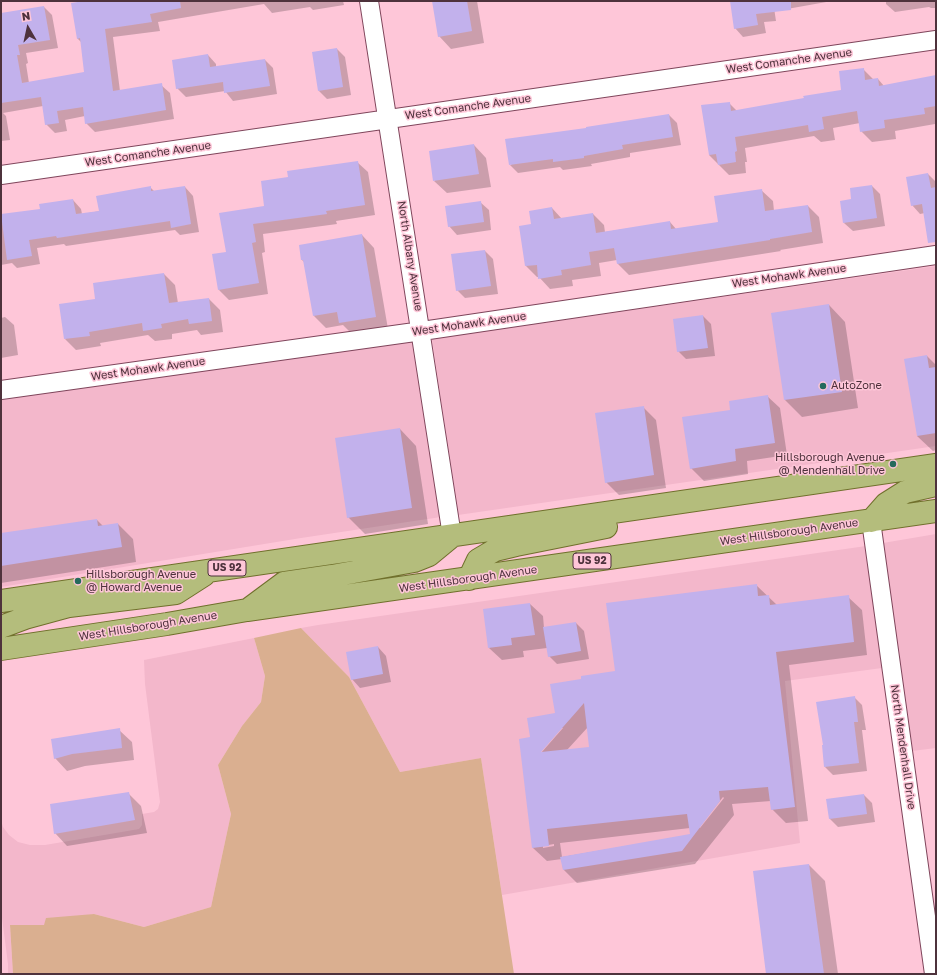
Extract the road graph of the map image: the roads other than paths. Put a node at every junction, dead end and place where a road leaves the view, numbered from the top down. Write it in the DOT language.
graph roads {
  1 [pos="369,1"];
  2 [pos="936,40"];
  3 [pos="388,119"];
  4 [pos="1,175"];
  5 [pos="936,255"];
  6 [pos="422,331"];
  7 [pos="1,390"];
  8 [pos="936,465"];
  9 [pos="936,485"];
  10 [pos="625,510"];
  11 [pos="936,511"];
  12 [pos="871,521"];
  13 [pos="452,536"];
  14 [pos="210,571"];
  15 [pos="469,579"];
  16 [pos="1,600"];
  17 [pos="247,610"];
  18 [pos="1,627"];
  19 [pos="1,649"];
  20 [pos="928,872"];
  21 [pos="934,974"];
  1 -- 3 [label="street, North Albany Avenue"];
  2 -- 3 [label="street, West Comanche Avenue"];
  3 -- 4 [label="street, West Comanche Avenue"];
  3 -- 6 [label="street, North Albany Avenue"];
  5 -- 6 [label="street, West Mohawk Avenue"];
  6 -- 7 [label="street, West Mohawk Avenue"];
  6 -- 13 [label="street, North Albany Avenue"];
  8 -- 10 [label="main road, US 92"];
  9 -- 12 [label="main road"];
  10 -- 13 [label="main road, US 92"];
  10 -- 15 [label="main road"];
  11 -- 12 [label="main road, West Hillsborough Avenue / US 92"];
  12 -- 15 [label="main road, West Hillsborough Avenue / US 92"];
  12 -- 20 [label="street, North Mendenhall Drive"];
  13 -- 14 [label="main road, US 92"];
  13 -- 17 [label="main road"];
  14 -- 16 [label="main road, US 92"];
  14 -- 18 [label="main road"];
  15 -- 17 [label="main road, West Hillsborough Avenue / US 92"];
  17 -- 19 [label="main road, West Hillsborough Avenue / US 92"];
  20 -- 21 [label="street, North Mendenhall Drive"];
}
